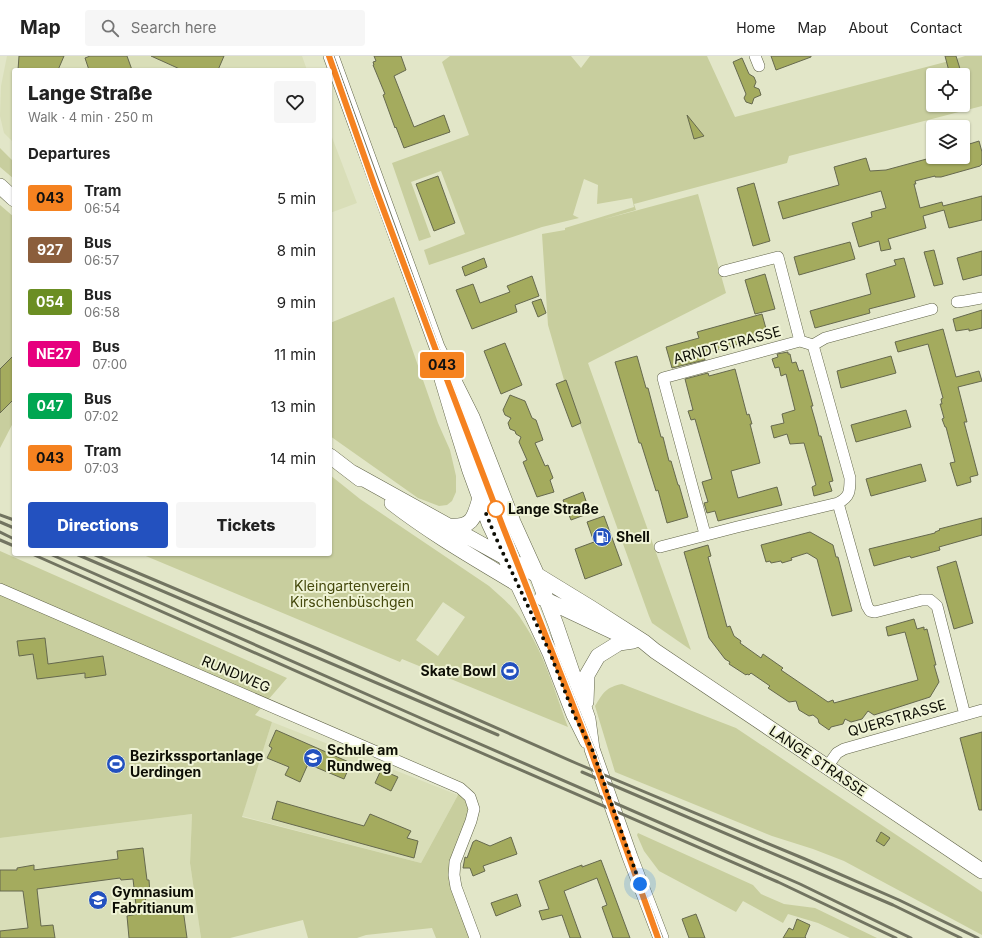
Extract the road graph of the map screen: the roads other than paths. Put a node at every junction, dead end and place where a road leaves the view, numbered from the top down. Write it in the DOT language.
graph roads {
  1 [pos="331,56"];
  2 [pos="0,186"];
  3 [pos="12,197"];
  4 [pos="724,271"];
  5 [pos="982,298"];
  6 [pos="956,302"];
  7 [pos="932,309"];
  8 [pos="800,341"];
  9 [pos="813,345"];
  10 [pos="437,347"];
  11 [pos="332,457"];
  12 [pos="353,473"];
  13 [pos="480,498"];
  14 [pos="838,503"];
  15 [pos="448,526"];
  16 [pos="705,534"];
  17 [pos="660,547"];
  18 [pos="505,558"];
  19 [pos="537,575"];
  20 [pos="518,584"];
  21 [pos="0,589"];
  22 [pos="546,600"];
  23 [pos="633,640"];
  24 [pos="655,651"];
  25 [pos="982,710"];
  26 [pos="965,715"];
  27 [pos="588,719"];
  28 [pos="592,749"];
  29 [pos="827,767"];
  30 [pos="982,871"];
  31 [pos="475,938"];
  32 [pos="661,938"];
  1 -- 10 [label="street"];
  2 -- 3 [label="street"];
  4 -- 8 [label="street, ARNDTSTRASSE"];
  5 -- 6 [label="street"];
  7 -- 9 [label="street"];
  8 -- 9 [label="street, ARNDTSTRASSE"];
  8 -- 16 [label="street, ARNDTSTRASSE"];
  9 -- 14 [label="street"];
  10 -- 13 [label="street"];
  10 -- 19 [label="street"];
  11 -- 12 [label="street, LANGE STRASSE"];
  12 -- 15 [label="street, LANGE STRASSE"];
  12 -- 20 [label="street, LANGE STRASSE"];
  13 -- 15 [label="street"];
  13 -- 18 [label="street"];
  14 -- 16 [label="street"];
  14 -- 26 [label="street"];
  15 -- 18 [label="street, LANGE STRASSE"];
  16 -- 17 [label="street"];
  18 -- 19 [label="street, LANGE STRASSE"];
  18 -- 20 [label="street"];
  19 -- 22 [label="street"];
  19 -- 24 [label="street, LANGE STRASSE"];
  20 -- 22 [label="street, LANGE STRASSE"];
  20 -- 28 [label="street"];
  21 -- 31 [label="street, RUNDWEG"];
  22 -- 23 [label="street, LANGE STRASSE"];
  22 -- 27 [label="street"];
  23 -- 24 [label="street, LANGE STRASSE"];
  23 -- 27 [label="street"];
  24 -- 29 [label="street, LANGE STRASSE"];
  25 -- 26 [label="street, QUERSTRASSE"];
  26 -- 29 [label="street, QUERSTRASSE"];
  27 -- 28 [label="street"];
  28 -- 32 [label="street"];
  29 -- 30 [label="street, LANGE STRASSE"];
}
